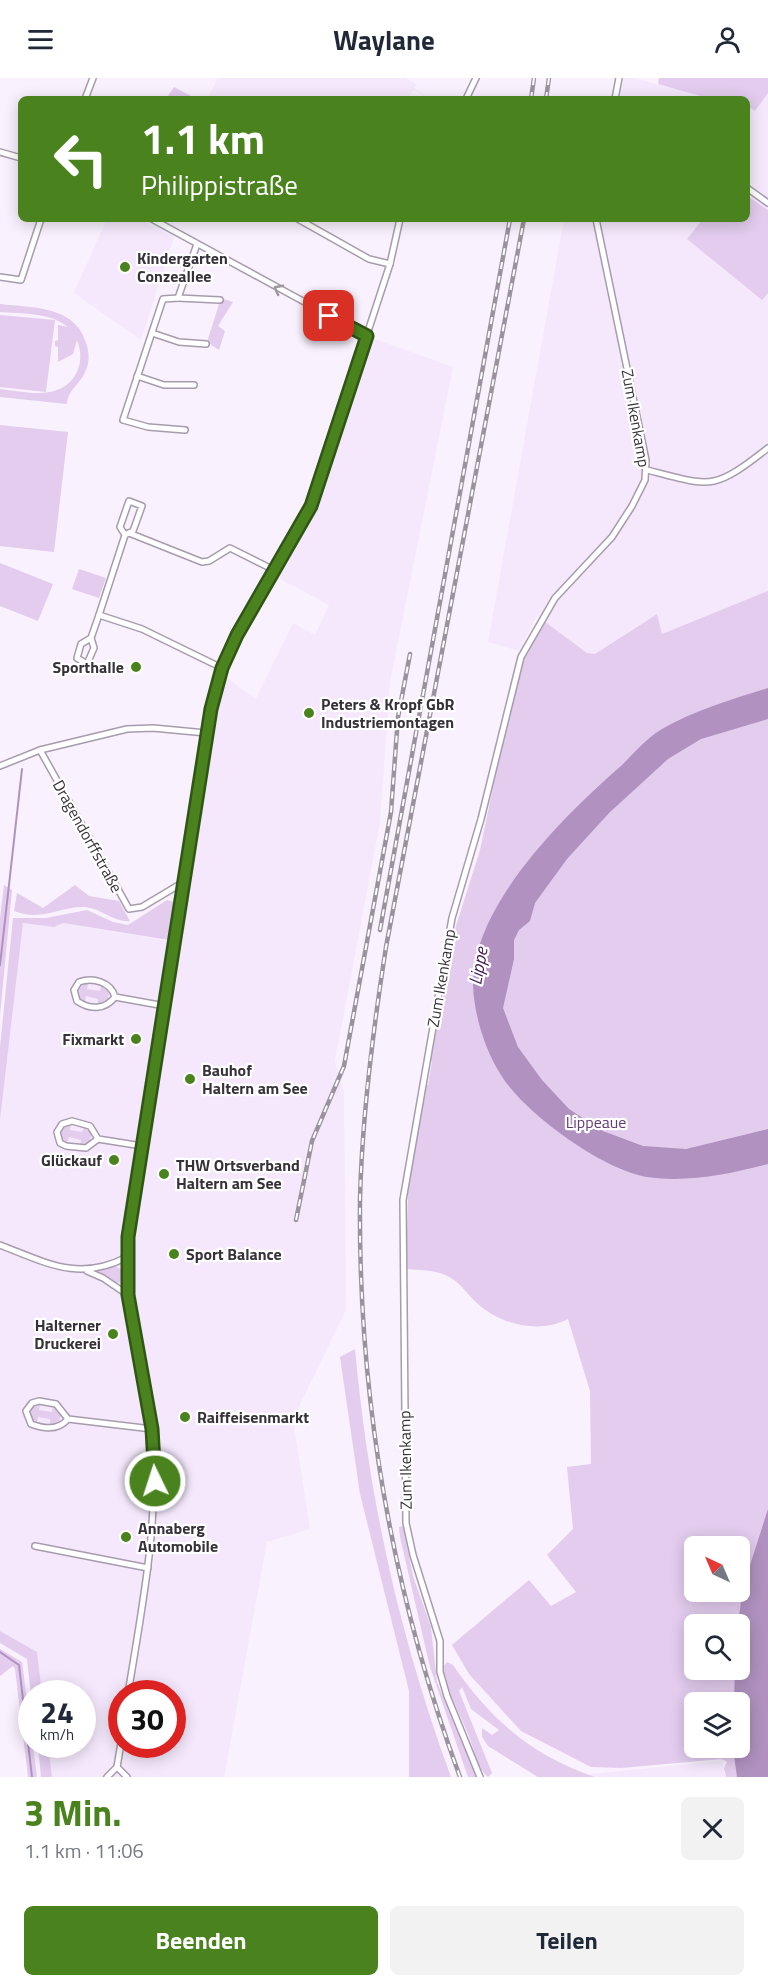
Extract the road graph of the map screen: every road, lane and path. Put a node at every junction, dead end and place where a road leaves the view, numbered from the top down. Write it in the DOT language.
graph roads {
  1 [pos="93,78"];
  2 [pos="476,78"];
  3 [pos="619,78"];
  4 [pos="86,96"];
  5 [pos="467,96"];
  6 [pos="616,96"];
  7 [pos="0,152"];
  8 [pos="18,157"];
  9 [pos="750,190"];
  10 [pos="768,203"];
  11 [pos="40,222"];
  12 [pos="157,222"];
  13 [pos="303,222"];
  14 [pos="399,222"];
  15 [pos="597,222"];
  16 [pos="197,244"];
  17 [pos="390,264"];
  18 [pos="0,277"];
  19 [pos="178,298"];
  20 [pos="220,300"];
  21 [pos="152,333"];
  22 [pos="367,336"];
  23 [pos="206,344"];
  24 [pos="137,376"];
  25 [pos="194,385"];
  26 [pos="185,430"];
  27 [pos="768,448"];
  28 [pos="647,470"];
  29 [pos="127,534"];
  30 [pos="272,569"];
  31 [pos="99,615"];
  32 [pos="91,638"];
  33 [pos="222,668"];
  34 [pos="206,733"];
  35 [pos="40,750"];
  36 [pos="0,766"];
  37 [pos="182,882"];
  38 [pos="115,997"];
  39 [pos="165,1006"];
  40 [pos="98,1139"];
  41 [pos="142,1146"];
  42 [pos="0,1245"];
  43 [pos="127,1257"];
  44 [pos="85,1271"];
  45 [pos="128,1295"];
  46 [pos="68,1419"];
  47 [pos="152,1429"];
  48 [pos="35,1546"];
  49 [pos="148,1568"];
  50 [pos="130,1680"];
  51 [pos="118,1758"];
  52 [pos="117,1767"];
  53 [pos="107,1777"];
  54 [pos="128,1777"];
  55 [pos="480,1777"];
  1 -- 4 [label="street"];
  2 -- 5 [label="street"];
  3 -- 6 [label="street"];
  7 -- 8 [label="street"];
  9 -- 10 [label="street"];
  11 -- 18 [label="street"];
  12 -- 16 [label="street"];
  13 -- 17 [label="street"];
  14 -- 17 [label="street"];
  15 -- 28 [label="street, Zum Ikenkamp"];
  16 -- 19 [label="street"];
  22 -- 16 [label="street, one-way"];
  17 -- 22 [label="street"];
  19 -- 20 [label="street"];
  19 -- 21 [label="street"];
  21 -- 23 [label="street"];
  21 -- 24 [label="street"];
  22 -- 30 [label="street"];
  24 -- 25 [label="street"];
  24 -- 26 [label="street"];
  27 -- 28 [label="street"];
  28 -- 55 [label="street, Zum Ikenkamp"];
  29 -- 29 [label="street"];
  29 -- 30 [label="street"];
  29 -- 31 [label="street"];
  30 -- 33 [label="street"];
  31 -- 32 [label="street"];
  31 -- 33 [label="street"];
  32 -- 32 [label="street"];
  33 -- 34 [label="street"];
  34 -- 35 [label="street"];
  34 -- 37 [label="street"];
  35 -- 36 [label="street"];
  35 -- 37 [label="street, Dragendorffstraße"];
  37 -- 39 [label="street"];
  38 -- 38 [label="street"];
  38 -- 39 [label="street"];
  39 -- 41 [label="street"];
  40 -- 40 [label="street"];
  40 -- 41 [label="street"];
  41 -- 43 [label="street"];
  42 -- 44 [label="street"];
  43 -- 44 [label="street"];
  43 -- 45 [label="street"];
  44 -- 45 [label="street"];
  45 -- 47 [label="street"];
  46 -- 46 [label="street"];
  46 -- 47 [label="street"];
  47 -- 49 [label="street"];
  48 -- 49 [label="street"];
  49 -- 50 [label="street"];
  51 -- 52 [label="street"];
  52 -- 53 [label="street"];
  52 -- 54 [label="street"];
}
